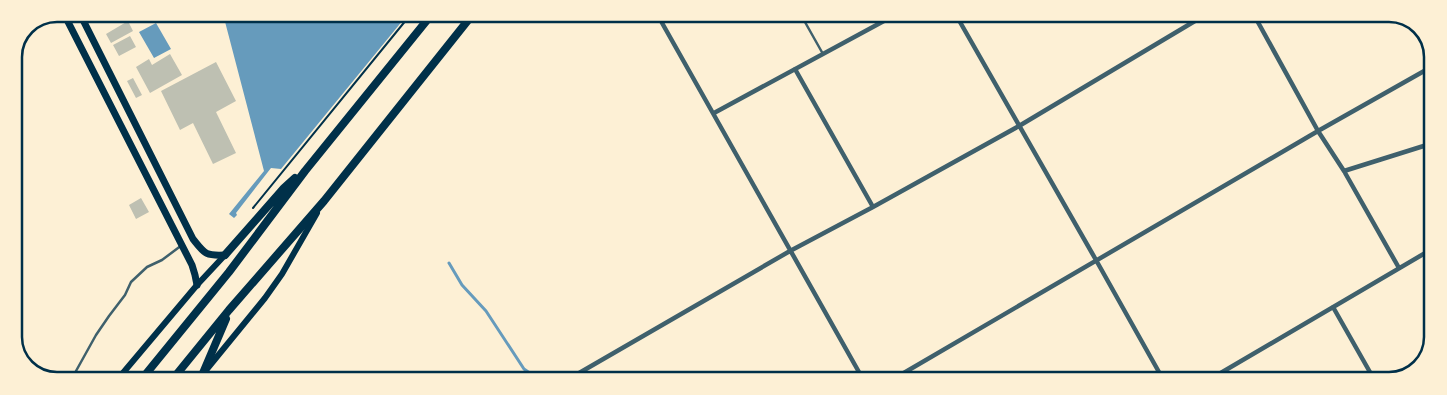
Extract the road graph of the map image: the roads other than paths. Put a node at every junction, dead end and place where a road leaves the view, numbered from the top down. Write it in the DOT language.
graph roads {
  1 [pos="68,22"];
  2 [pos="84,22"];
  3 [pos="425,22"];
  4 [pos="467,22"];
  5 [pos="662,22"];
  6 [pos="805,22"];
  7 [pos="882,22"];
  8 [pos="960,22"];
  9 [pos="1193,22"];
  10 [pos="1258,22"];
  11 [pos="823,54"];
  12 [pos="795,69"];
  13 [pos="1424,71"];
  14 [pos="121,96"];
  15 [pos="109,102"];
  16 [pos="714,113"];
  17 [pos="1019,126"];
  18 [pos="1318,130"];
  19 [pos="1424,146"];
  20 [pos="1344,170"];
  21 [pos="304,171"];
  22 [pos="324,201"];
  23 [pos="874,207"];
  24 [pos="193,239"];
  25 [pos="182,245"];
  26 [pos="790,251"];
  27 [pos="1424,254"];
  28 [pos="225,255"];
  29 [pos="1096,260"];
  30 [pos="1399,268"];
  31 [pos="197,285"];
  32 [pos="1333,308"];
  33 [pos="229,310"];
  34 [pos="75,372"];
  35 [pos="124,372"];
  36 [pos="148,372"];
  37 [pos="179,372"];
  38 [pos="203,372"];
  39 [pos="204,372"];
  40 [pos="581,372"];
  41 [pos="859,372"];
  42 [pos="905,372"];
  43 [pos="1159,372"];
  44 [pos="1223,372"];
  45 [pos="1370,372"];
  1 -- 15 [label="main road"];
  2 -- 14 [label="main road"];
  3 -- 21 [label="highway"];
  4 -- 22 [label="highway"];
  5 -- 16 [label="street"];
  6 -- 11 [label="lane"];
  7 -- 11 [label="street"];
  8 -- 17 [label="street"];
  9 -- 17 [label="street"];
  10 -- 18 [label="street"];
  11 -- 12 [label="street"];
  12 -- 16 [label="street"];
  12 -- 23 [label="street"];
  13 -- 18 [label="street"];
  14 -- 15 [label="main road"];
  14 -- 24 [label="main road"];
  15 -- 25 [label="main road"];
  16 -- 26 [label="street"];
  17 -- 23 [label="street"];
  17 -- 29 [label="street"];
  18 -- 20 [label="street"];
  18 -- 29 [label="street"];
  19 -- 20 [label="street"];
  20 -- 30 [label="street"];
  21 -- 28 [label="highway"];
  21 -- 36 [label="highway"];
  22 -- 33 [label="highway"];
  22 -- 39 [label="main road"];
  23 -- 26 [label="street"];
  24 -- 25 [label="main road"];
  24 -- 28 [label="main road"];
  25 -- 31 [label="main road"];
  25 -- 34 [label="lane"];
  26 -- 40 [label="street"];
  26 -- 41 [label="street"];
  27 -- 30 [label="street"];
  28 -- 31 [label="main road"];
  29 -- 42 [label="street"];
  29 -- 43 [label="street"];
  30 -- 32 [label="street"];
  31 -- 35 [label="main road"];
  32 -- 44 [label="street"];
  32 -- 45 [label="street"];
  33 -- 37 [label="highway"];
  33 -- 38 [label="highway"];
}
